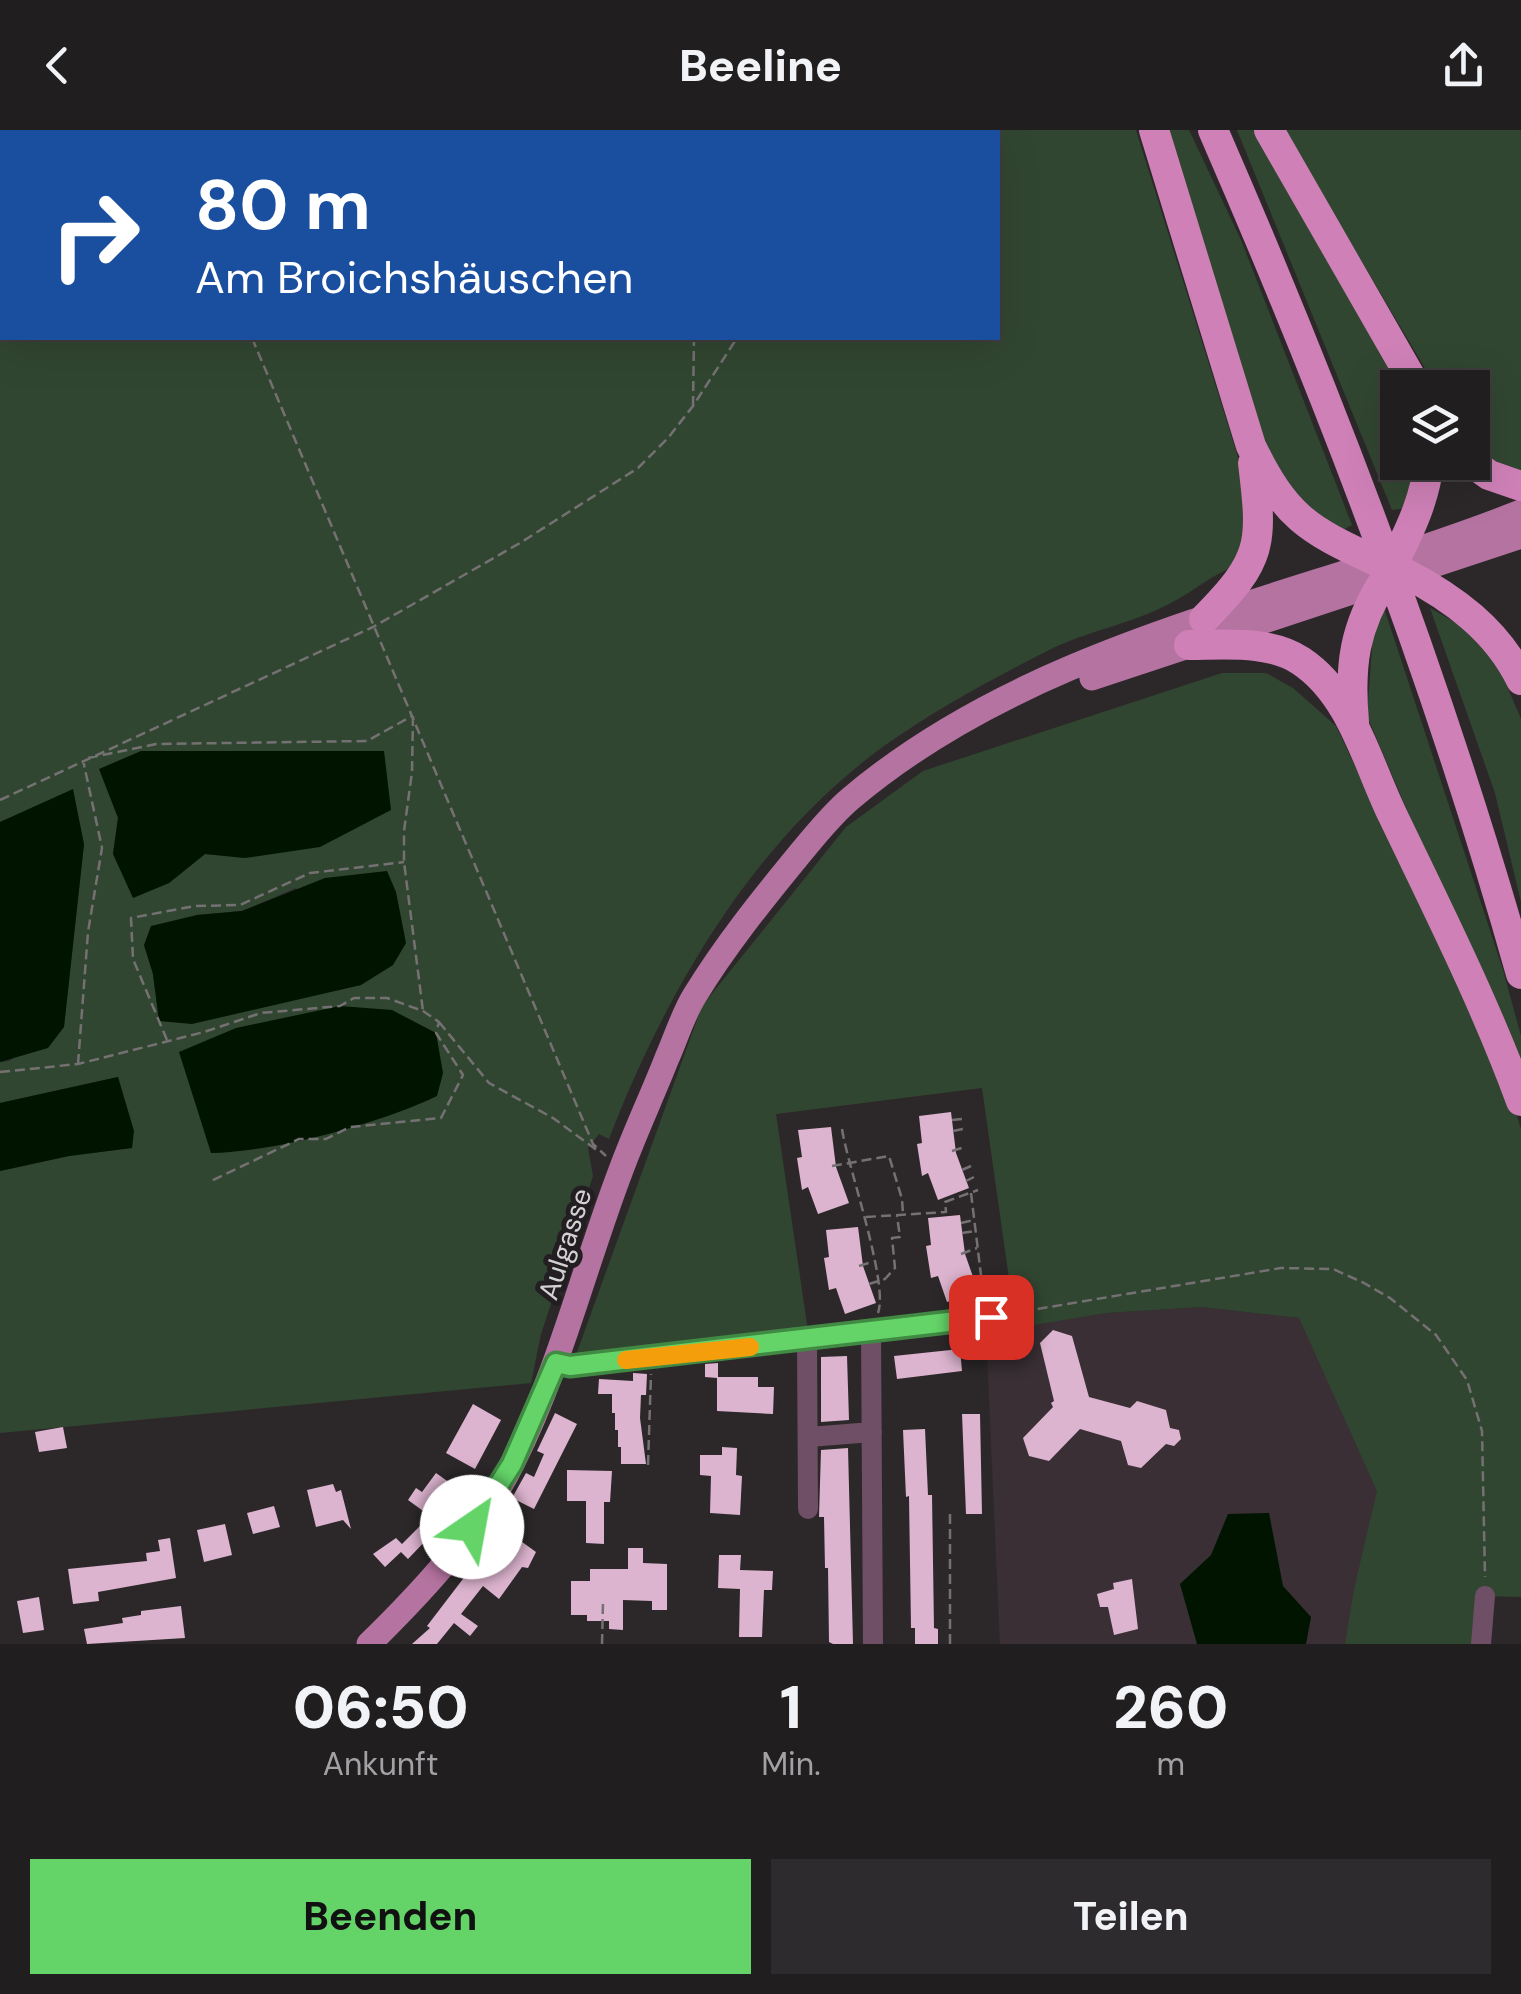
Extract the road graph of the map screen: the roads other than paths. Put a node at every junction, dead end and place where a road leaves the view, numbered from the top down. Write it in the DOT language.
graph roads {
  1 [pos="1154,130"];
  2 [pos="1213,130"];
  3 [pos="1269,130"];
  4 [pos="1407,370"];
  5 [pos="1251,446"];
  6 [pos="1490,475"];
  7 [pos="1427,480"];
  8 [pos="1521,486"];
  9 [pos="1521,512"];
  10 [pos="1521,536"];
  11 [pos="1391,567"];
  12 [pos="1197,632"];
  13 [pos="1521,680"];
  14 [pos="1354,725"];
  15 [pos="1521,974"];
  16 [pos="1521,1101"];
  17 [pos="986,1318"];
  18 [pos="872,1333"];
  19 [pos="806,1340"];
  20 [pos="556,1363"];
  21 [pos="872,1432"];
  22 [pos="809,1437"];
  23 [pos="808,1509"];
  24 [pos="1485,1596"];
  25 [pos="369,1644"];
  26 [pos="873,1644"];
  27 [pos="1481,1644"];
  1 -- 5 [label="highway"];
  2 -- 15 [label="highway"];
  3 -- 4 [label="highway"];
  5 -- 11 [label="highway"];
  5 -- 12 [label="highway"];
  6 -- 8 [label="highway"];
  7 -- 11 [label="highway"];
  9 -- 11 [label="main road"];
  10 -- 11 [label="main road"];
  11 -- 12 [label="main road, Aulgasse"];
  11 -- 13 [label="highway"];
  11 -- 14 [label="highway"];
  12 -- 14 [label="highway"];
  12 -- 20 [label="main road, Aulgasse"];
  14 -- 16 [label="highway"];
  17 -- 18 [label="street"];
  18 -- 19 [label="street"];
  18 -- 21 [label="street"];
  19 -- 20 [label="street"];
  19 -- 22 [label="street"];
  20 -- 25 [label="main road, Aulgasse"];
  21 -- 22 [label="street"];
  21 -- 26 [label="street"];
  22 -- 23 [label="street"];
  24 -- 27 [label="street"];
}
